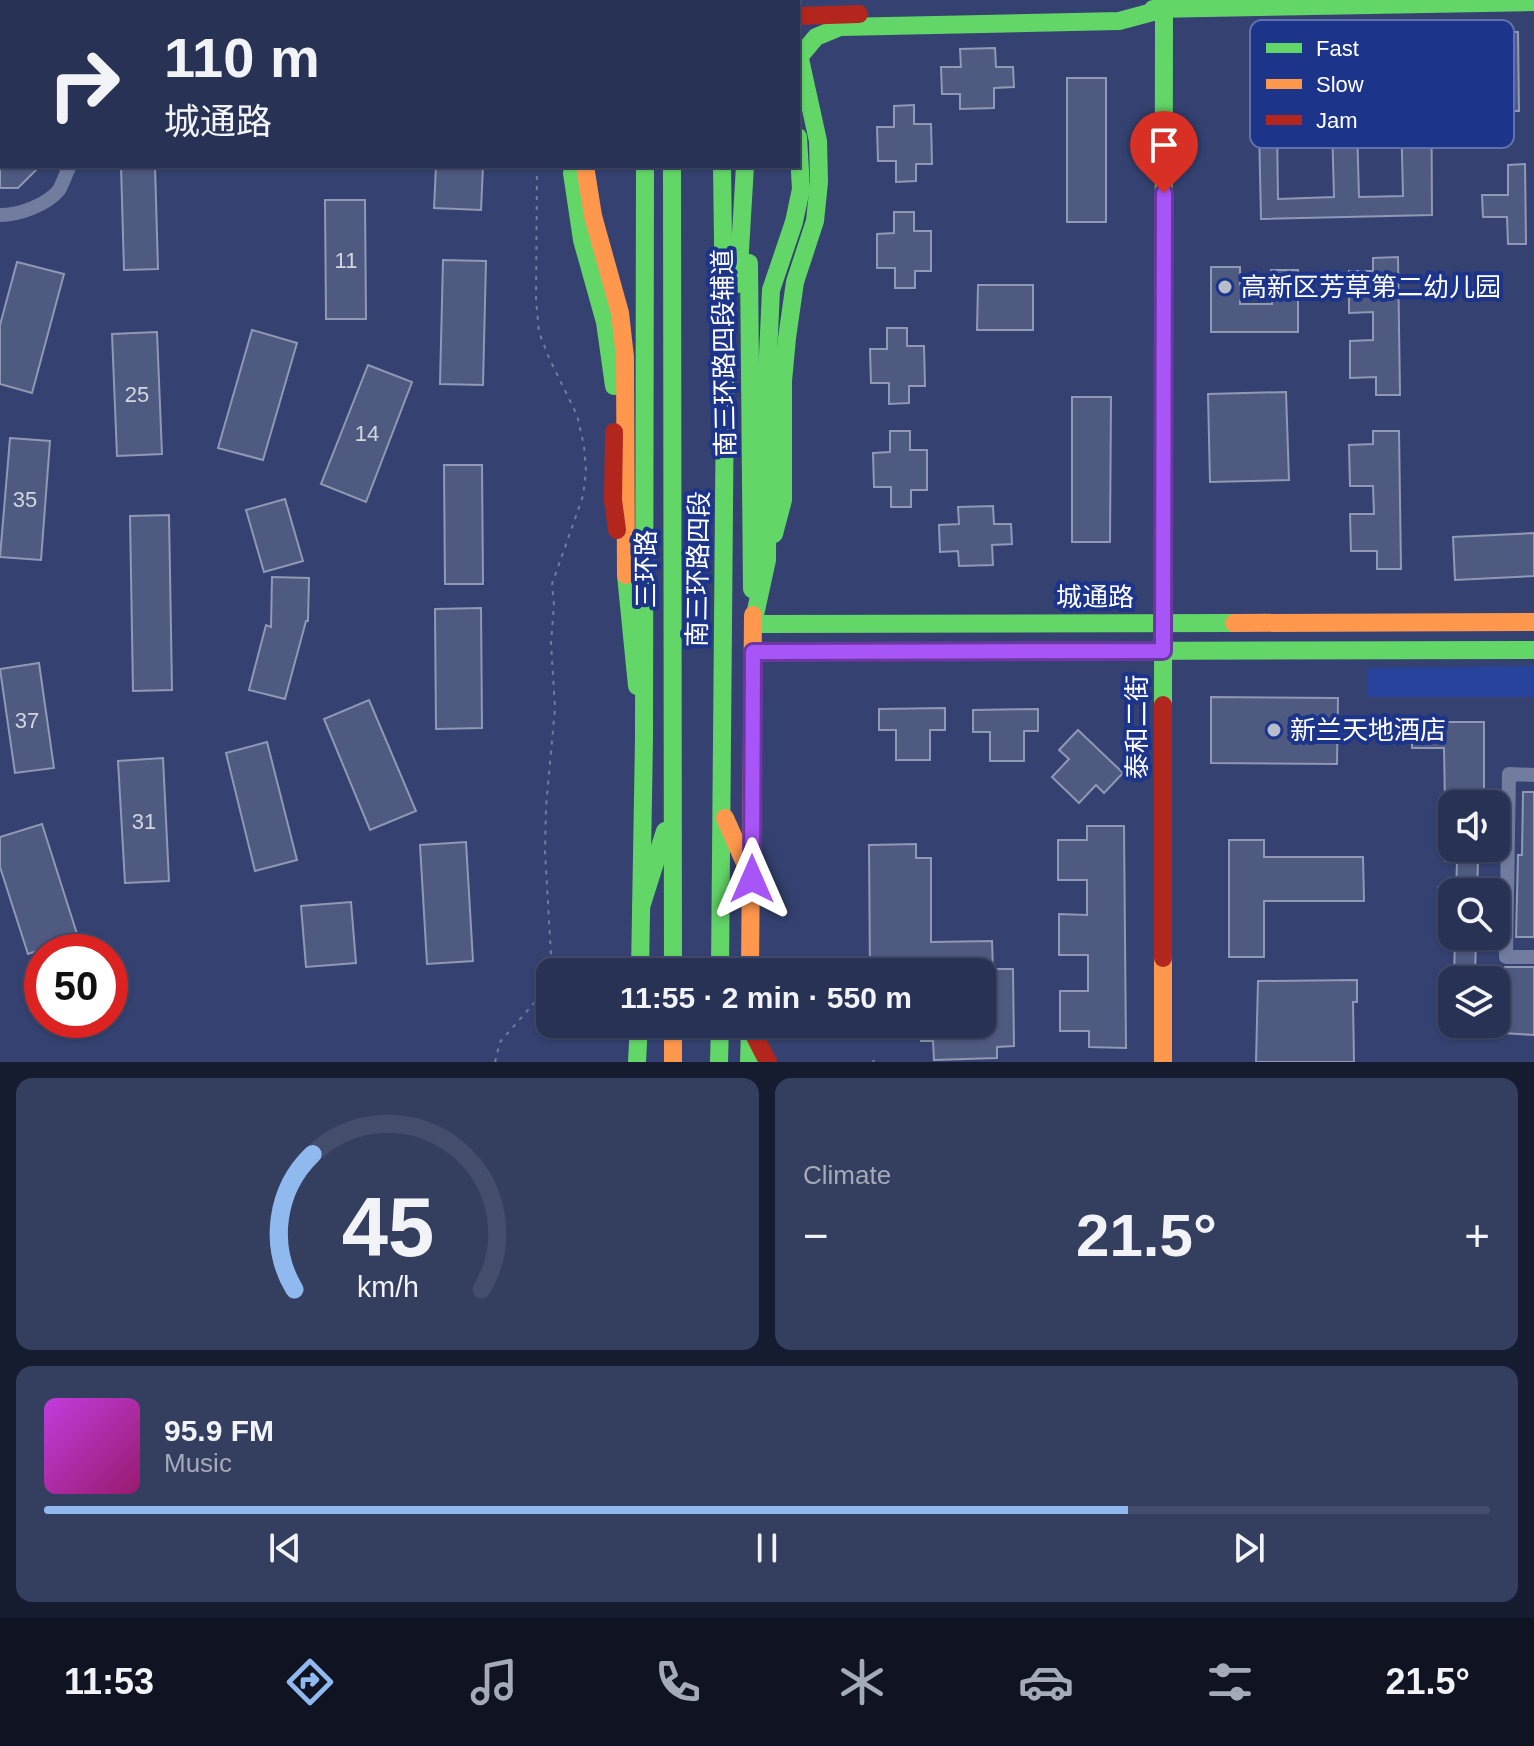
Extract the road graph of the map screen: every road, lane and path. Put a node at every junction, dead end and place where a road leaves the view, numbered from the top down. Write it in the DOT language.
graph roads {
  1 [pos="1534,2"];
  2 [pos="1164,9"];
  3 [pos="800,16"];
  4 [pos="800,52"];
  5 [pos="800,58"];
  6 [pos="69,168"];
  7 [pos="537,168"];
  8 [pos="573,168"];
  9 [pos="585,168"];
  10 [pos="645,168"];
  11 [pos="672,168"];
  12 [pos="722,168"];
  13 [pos="746,168"];
  14 [pos="746,168"];
  15 [pos="800,168"];
  16 [pos="0,215"];
  17 [pos="724,538"];
  18 [pos="767,560"];
  19 [pos="626,595"];
  20 [pos="1534,622"];
  21 [pos="1163,623"];
  22 [pos="753,624"];
  23 [pos="1534,650"];
  24 [pos="1163,651"];
  25 [pos="753,652"];
  26 [pos="644,739"];
  27 [pos="1534,775"];
  28 [pos="721,808"];
  29 [pos="672,810"];
  30 [pos="752,879"];
  31 [pos="641,907"];
  32 [pos="1534,957"];
  33 [pos="551,958"];
  34 [pos="640,958"];
  35 [pos="673,958"];
  36 [pos="720,958"];
  37 [pos="750,958"];
  38 [pos="536,1001"];
  39 [pos="637,1038"];
  40 [pos="673,1038"];
  41 [pos="720,1038"];
  42 [pos="750,1038"];
  43 [pos="756,1038"];
  44 [pos="635,1058"];
  45 [pos="495,1062"];
  46 [pos="673,1062"];
  47 [pos="719,1062"];
  48 [pos="749,1062"];
  49 [pos="768,1062"];
  50 [pos="1163,1062"];
  1 -- 2 [label="main road"];
  2 -- 3 [label="main road"];
  2 -- 4 [label="main road"];
  2 -- 21 [label="main road, 泰和二街"];
  5 -- 18 [label="main road"];
  6 -- 16 [label="street"];
  7 -- 33 [label="path"];
  8 -- 19 [label="main road"];
  9 -- 19 [label="main road"];
  10 -- 26 [label="main road"];
  11 -- 29 [label="main road, 三环路"];
  12 -- 17 [label="main road, 南三环路四段"];
  13 -- 17 [label="main road"];
  14 -- 22 [label="main road, 南三环路四段辅道"];
  15 -- 18 [label="main road"];
  17 -- 28 [label="main road, 南三环路四段"];
  18 -- 22 [label="main road"];
  19 -- 26 [label="main road"];
  20 -- 21 [label="main road, 城通路"];
  21 -- 22 [label="main road, 城通路"];
  21 -- 24 [label="main road, 泰和二街"];
  22 -- 25 [label="main road, 南三环路四段辅道"];
  23 -- 24 [label="main road, 城通路"];
  24 -- 25 [label="main road, 城通路"];
  24 -- 50 [label="main road, 泰和二街"];
  25 -- 30 [label="main road, 南三环路四段辅道"];
  26 -- 31 [label="main road"];
  27 -- 32 [label="street"];
  28 -- 30 [label="main road"];
  28 -- 36 [label="main road, 南三环路四段"];
  29 -- 31 [label="main road"];
  29 -- 35 [label="main road, 三环路"];
  30 -- 37 [label="main road, 南三环路四段辅道"];
  31 -- 34 [label="main road"];
  38 -- 45 [label="path"];
  39 -- 44 [label="main road"];
  40 -- 46 [label="main road"];
  41 -- 47 [label="main road"];
  42 -- 48 [label="main road"];
  43 -- 49 [label="main road"];
}
